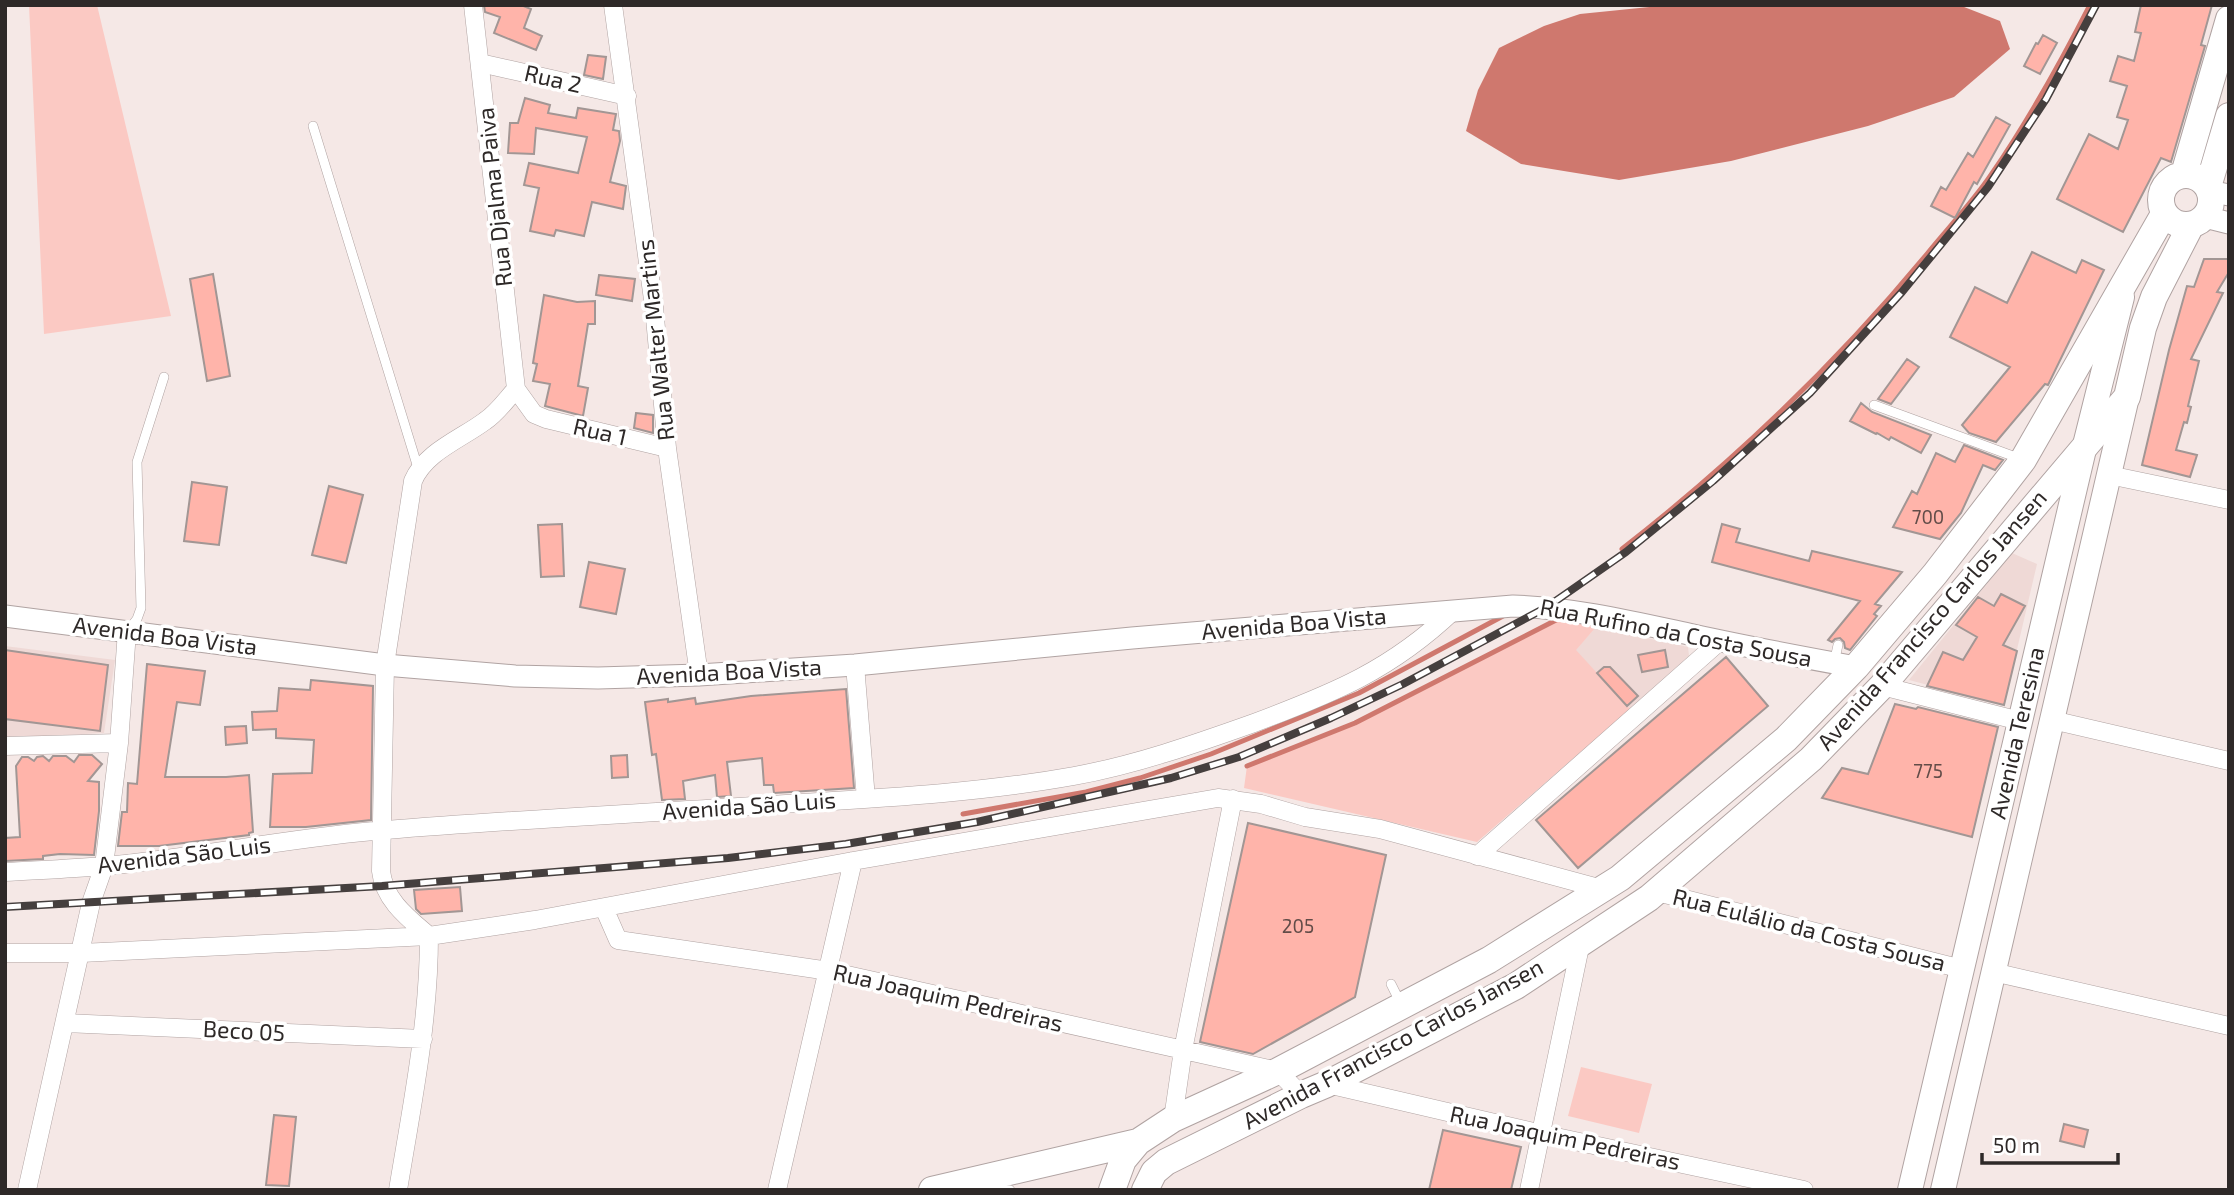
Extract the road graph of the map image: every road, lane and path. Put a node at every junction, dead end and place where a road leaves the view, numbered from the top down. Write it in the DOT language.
graph roads {
  1 [pos="473,5"];
  2 [pos="613,5"];
  3 [pos="2229,19"];
  4 [pos="480,63"];
  5 [pos="626,96"];
  6 [pos="2229,116"];
  7 [pos="313,126"];
  8 [pos="2184,174"];
  9 [pos="2215,191"];
  10 [pos="2164,214"];
  11 [pos="2208,221"];
  12 [pos="2128,276"];
  13 [pos="164,377"];
  14 [pos="516,389"];
  15 [pos="2127,397"];
  16 [pos="1874,405"];
  17 [pos="2085,445"];
  18 [pos="667,448"];
  19 [pos="2023,460"];
  20 [pos="418,468"];
  21 [pos="2109,475"];
  22 [pos="2229,500"];
  23 [pos="1935,574"];
  24 [pos="1959,594"];
  25 [pos="1454,610"];
  26 [pos="5,616"];
  27 [pos="127,631"];
  28 [pos="1720,641"];
  29 [pos="1843,658"];
  30 [pos="386,665"];
  31 [pos="855,665"];
  32 [pos="699,676"];
  33 [pos="1882,685"];
  34 [pos="2052,720"];
  35 [pos="2020,721"];
  36 [pos="119,743"];
  37 [pos="5,746"];
  38 [pos="2229,761"];
  39 [pos="866,799"];
  40 [pos="1233,799"];
  41 [pos="2000,807"];
  42 [pos="2030,814"];
  43 [pos="380,830"];
  44 [pos="1477,856"];
  45 [pos="853,861"];
  46 [pos="104,866"];
  47 [pos="5,872"];
  48 [pos="1602,889"];
  49 [pos="1657,892"];
  50 [pos="604,908"];
  51 [pos="429,936"];
  52 [pos="1581,942"];
  53 [pos="5,953"];
  54 [pos="80,953"];
  55 [pos="1962,969"];
  56 [pos="829,971"];
  57 [pos="1993,972"];
  58 [pos="65,1023"];
  59 [pos="2229,1026"];
  60 [pos="424,1039"];
  61 [pos="1183,1050"];
  62 [pos="1939,1062"];
  63 [pos="1972,1069"];
  64 [pos="1278,1072"];
  65 [pos="1327,1084"];
  66 [pos="1301,1095"];
  67 [pos="1173,1119"];
  68 [pos="1542,1135"];
  69 [pos="1138,1142"];
  70 [pos="27,1190"];
  71 [pos="398,1190"];
  72 [pos="777,1190"];
  73 [pos="932,1190"];
  74 [pos="995,1190"];
  75 [pos="1010,1190"];
  76 [pos="1112,1190"];
  77 [pos="1145,1190"];
  78 [pos="1529,1190"];
  79 [pos="1804,1190"];
  80 [pos="1910,1190"];
  81 [pos="1944,1190"];
  1 -- 4 [label="street, Rua Djalma Paiva"];
  2 -- 5 [label="street, Rua Walter Martins"];
  3 -- 8 [label="main road, Avenida Francisco Carlos Jansen"];
  4 -- 5 [label="street, Rua 2"];
  4 -- 14 [label="street, Rua Djalma Paiva"];
  5 -- 18 [label="street, Rua Walter Martins"];
  6 -- 9 [label="main road, Avenida Francisco Carlos Jansen"];
  7 -- 20 [label="lane"];
  8 -- 9 [label="main road"];
  8 -- 10 [label="main road, Avenida Francisco Carlos Jansen"];
  9 -- 11 [label="main road, Avenida Francisco Carlos Jansen"];
  10 -- 11 [label="main road"];
  10 -- 12 [label="main road, Avenida Francisco Carlos Jansen"];
  11 -- 15 [label="main road, Avenida Francisco Carlos Jansen"];
  12 -- 17 [label="main road, Avenida Teresina"];
  12 -- 19 [label="main road, Avenida Francisco Carlos Jansen"];
  13 -- 27 [label="lane"];
  14 -- 18 [label="street, Rua 1"];
  14 -- 20 [label="street"];
  15 -- 17 [label="main road, Avenida Francisco Carlos Jansen"];
  15 -- 21 [label="main road, Avenida Teresina"];
  16 -- 19 [label="lane"];
  17 -- 24 [label="main road, Avenida Francisco Carlos Jansen"];
  17 -- 35 [label="main road, Avenida Teresina"];
  18 -- 32 [label="street, Rua Walter Martins"];
  19 -- 23 [label="main road, Avenida Francisco Carlos Jansen"];
  20 -- 30 [label="street"];
  21 -- 22 [label="street"];
  21 -- 34 [label="main road, Avenida Teresina"];
  23 -- 24 [label="main road"];
  23 -- 29 [label="main road, Avenida Francisco Carlos Jansen"];
  24 -- 33 [label="main road, Avenida Francisco Carlos Jansen"];
  25 -- 28 [label="street, Rua Rufino da Costa Sousa"];
  25 -- 31 [label="street, Avenida Boa Vista"];
  25 -- 39 [label="street, Avenida São Luis"];
  26 -- 27 [label="street, Avenida Boa Vista"];
  27 -- 30 [label="street, Avenida Boa Vista"];
  27 -- 36 [label="street"];
  28 -- 29 [label="street, Rua Rufino da Costa Sousa"];
  28 -- 44 [label="street"];
  29 -- 48 [label="main road, Avenida Francisco Carlos Jansen"];
  30 -- 32 [label="street, Avenida Boa Vista"];
  30 -- 43 [label="street"];
  31 -- 32 [label="street, Avenida Boa Vista"];
  31 -- 39 [label="street"];
  33 -- 35 [label="street"];
  33 -- 49 [label="main road, Avenida Francisco Carlos Jansen"];
  34 -- 38 [label="street"];
  34 -- 42 [label="main road, Avenida Teresina"];
  35 -- 41 [label="main road, Avenida Teresina"];
  36 -- 37 [label="street"];
  36 -- 46 [label="street"];
  39 -- 43 [label="street, Avenida São Luis"];
  40 -- 44 [label="street"];
  40 -- 45 [label="street"];
  40 -- 61 [label="street"];
  41 -- 42 [label="main road"];
  41 -- 55 [label="main road, Avenida Teresina"];
  42 -- 57 [label="main road, Avenida Teresina"];
  43 -- 46 [label="street, Avenida São Luis"];
  43 -- 51 [label="street"];
  44 -- 48 [label="street"];
  45 -- 50 [label="street"];
  45 -- 56 [label="street"];
  46 -- 47 [label="street, Avenida São Luis"];
  46 -- 54 [label="street"];
  48 -- 64 [label="main road, Avenida Francisco Carlos Jansen"];
  49 -- 52 [label="main road, Avenida Francisco Carlos Jansen"];
  49 -- 55 [label="street, Rua Eulálio da Costa Sousa"];
  50 -- 51 [label="street"];
  50 -- 56 [label="street, Rua Joaquim Pedreiras"];
  51 -- 54 [label="street"];
  51 -- 60 [label="street"];
  52 -- 65 [label="main road, Avenida Francisco Carlos Jansen"];
  52 -- 68 [label="street"];
  53 -- 54 [label="street"];
  54 -- 58 [label="street"];
  55 -- 62 [label="main road, Avenida Teresina"];
  56 -- 61 [label="street, Rua Joaquim Pedreiras"];
  56 -- 72 [label="street"];
  57 -- 59 [label="street"];
  57 -- 63 [label="main road, Avenida Teresina"];
  58 -- 60 [label="street, Beco 05"];
  58 -- 70 [label="street"];
  60 -- 71 [label="street"];
  61 -- 64 [label="street, Rua Joaquim Pedreiras"];
  61 -- 67 [label="street"];
  62 -- 63 [label="main road"];
  62 -- 80 [label="main road, Avenida Teresina"];
  63 -- 81 [label="main road, Avenida Teresina"];
  64 -- 66 [label="street"];
  64 -- 67 [label="main road, Avenida Francisco Carlos Jansen"];
  65 -- 66 [label="main road, Avenida Francisco Carlos Jansen"];
  65 -- 68 [label="street, Rua Joaquim Pedreiras"];
  66 -- 77 [label="main road, Avenida Francisco Carlos Jansen"];
  67 -- 69 [label="main road, Avenida Francisco Carlos Jansen"];
  68 -- 78 [label="street"];
  68 -- 79 [label="street, Rua Joaquim Pedreiras"];
  69 -- 73 [label="main road, Avenida Francisco Carlos Jansen"];
  69 -- 76 [label="main road, Avenida Francisco Carlos Jansen"];
  74 -- 75 [label="lane"];
}
